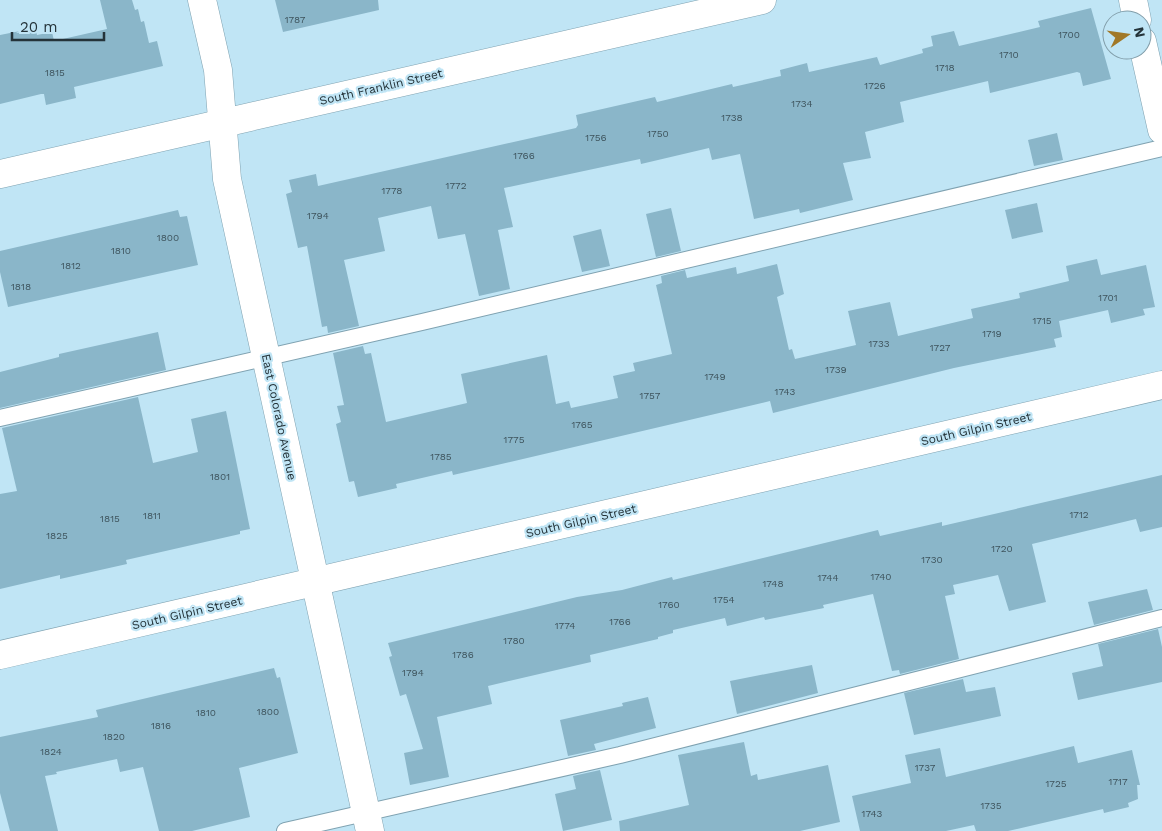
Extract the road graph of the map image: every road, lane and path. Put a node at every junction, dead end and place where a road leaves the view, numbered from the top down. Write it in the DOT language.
graph roads {
  1 [pos="202,0"];
  2 [pos="762,0"];
  3 [pos="1146,60"];
  4 [pos="222,124"];
  5 [pos="1162,130"];
  6 [pos="1162,148"];
  7 [pos="0,174"];
  8 [pos="266,357"];
  9 [pos="1162,385"];
  10 [pos="0,418"];
  11 [pos="316,583"];
  12 [pos="1162,618"];
  13 [pos="0,655"];
  14 [pos="368,822"];
  15 [pos="286,831"];
  1 -- 4 [label="street, East Colorado Avenue"];
  2 -- 4 [label="street, South Franklin Street"];
  3 -- 5 [label="street"];
  4 -- 7 [label="street, South Franklin Street"];
  4 -- 8 [label="street, East Colorado Avenue"];
  6 -- 8 [label="lane"];
  8 -- 10 [label="lane"];
  8 -- 11 [label="street, East Colorado Avenue"];
  9 -- 11 [label="street, South Gilpin Street"];
  11 -- 13 [label="street, South Gilpin Street"];
  11 -- 14 [label="street, East Colorado Avenue"];
  12 -- 14 [label="lane"];
  14 -- 15 [label="lane"];
}
